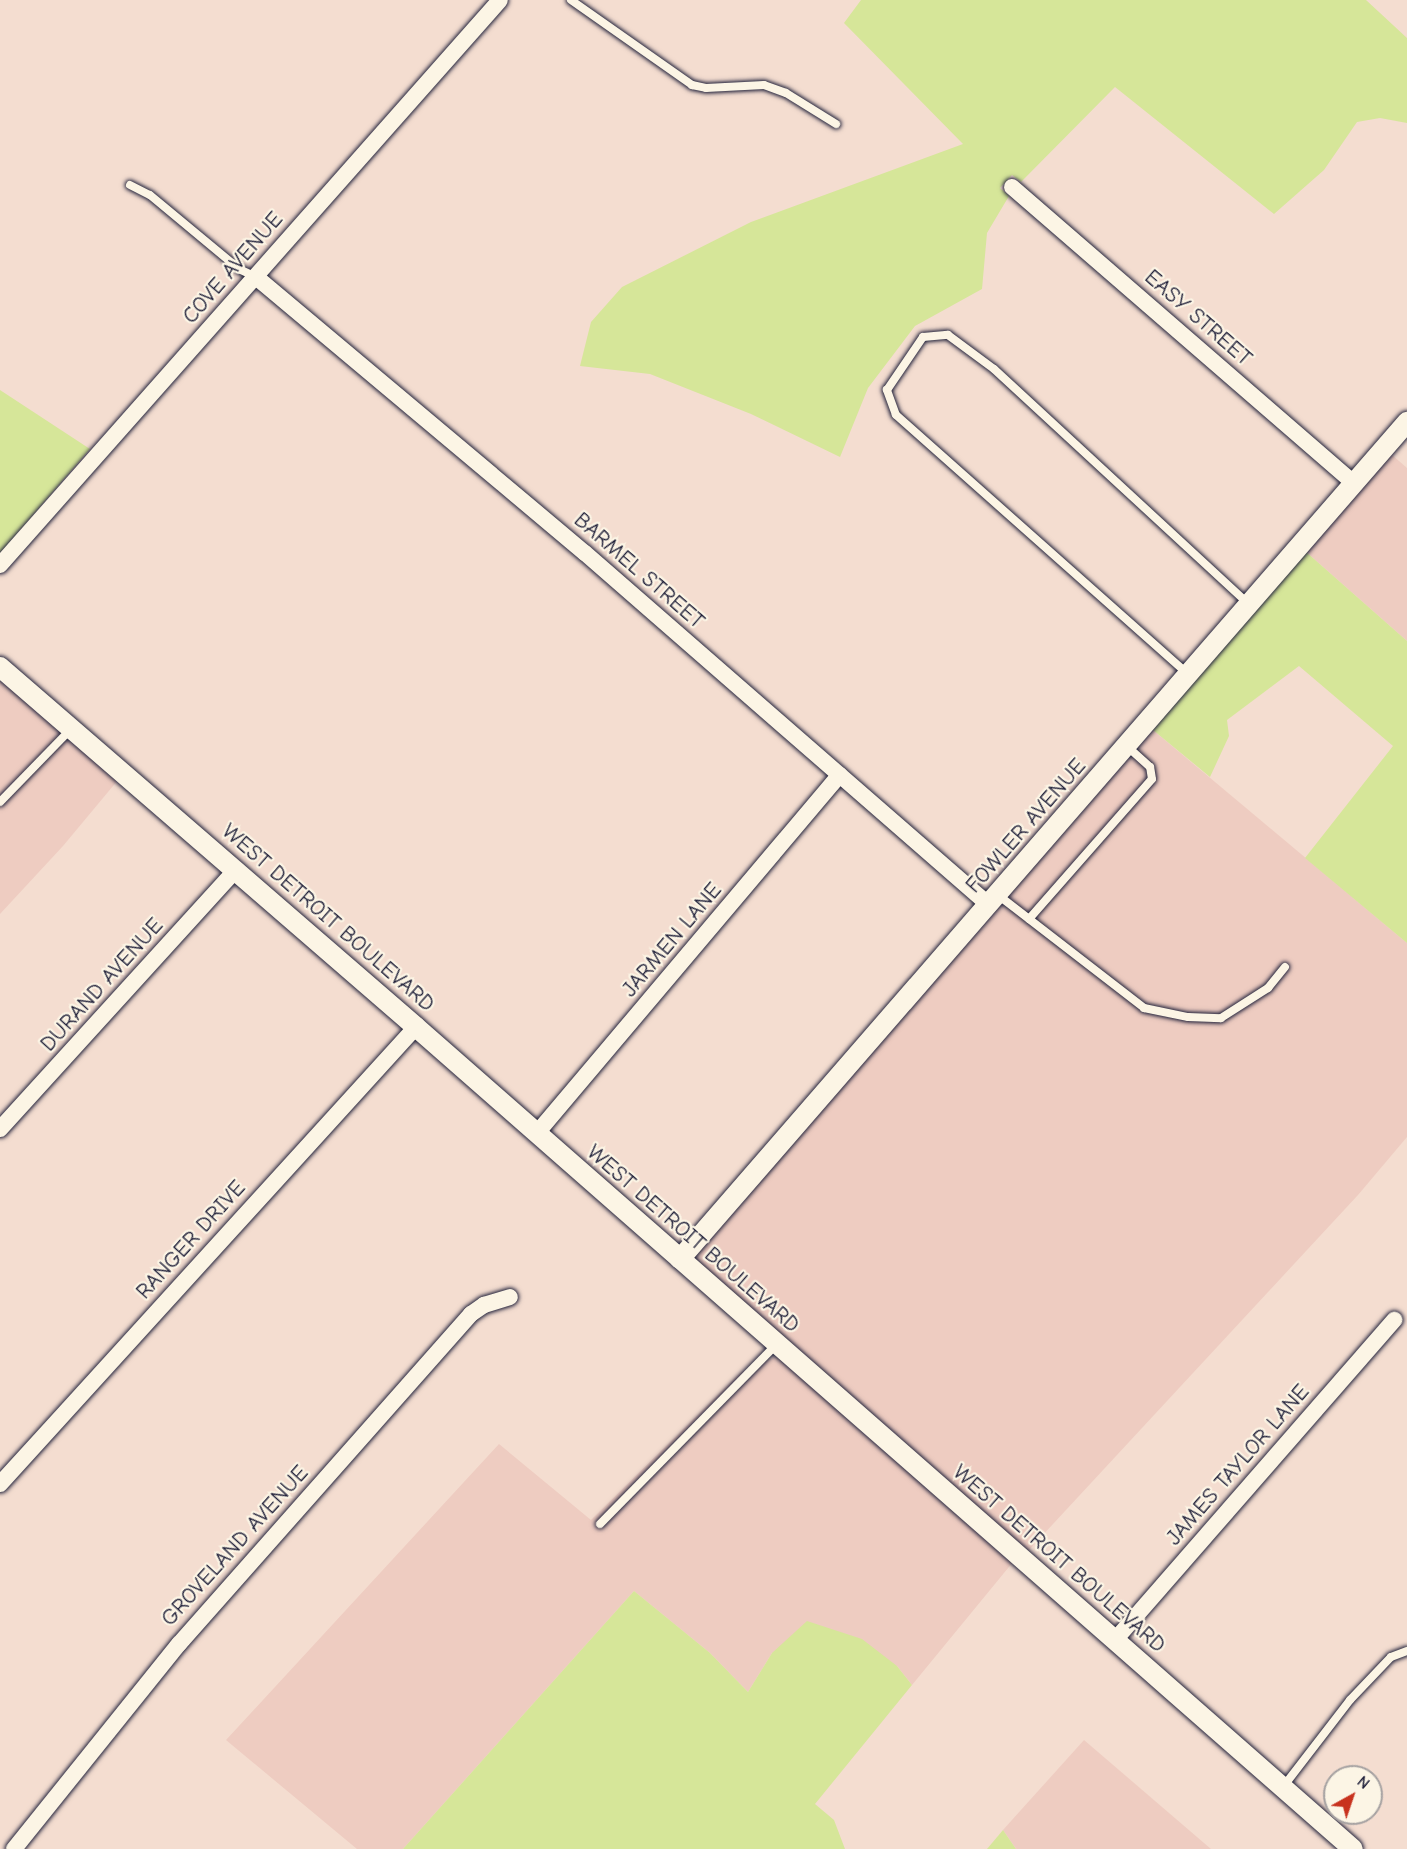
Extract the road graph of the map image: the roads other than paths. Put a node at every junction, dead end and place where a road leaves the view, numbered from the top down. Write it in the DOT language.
graph roads {
  1 [pos="500,0"];
  2 [pos="571,0"];
  3 [pos="836,124"];
  4 [pos="130,185"];
  5 [pos="1012,187"];
  6 [pos="256,277"];
  7 [pos="1407,422"];
  8 [pos="1354,483"];
  9 [pos="0,565"];
  10 [pos="1250,605"];
  11 [pos="0,667"];
  12 [pos="1189,675"];
  13 [pos="71,728"];
  14 [pos="1128,746"];
  15 [pos="840,776"];
  16 [pos="0,802"];
  17 [pos="236,870"];
  18 [pos="993,900"];
  19 [pos="1029,919"];
  20 [pos="1285,967"];
  21 [pos="416,1027"];
  22 [pos="0,1130"];
  23 [pos="537,1133"];
  24 [pos="680,1259"];
  25 [pos="510,1297"];
  26 [pos="1394,1320"];
  27 [pos="777,1344"];
  28 [pos="0,1484"];
  29 [pos="600,1524"];
  30 [pos="1115,1640"];
  31 [pos="1407,1651"];
  32 [pos="1283,1787"];
  33 [pos="14,1849"];
  34 [pos="1353,1849"];
  1 -- 6 [label="street, COVE AVENUE"];
  2 -- 3 [label="lane"];
  4 -- 6 [label="lane"];
  5 -- 8 [label="street, EASY STREET"];
  6 -- 9 [label="street, COVE AVENUE"];
  6 -- 15 [label="street, BARMEL STREET"];
  7 -- 8 [label="street, FOWLER AVENUE"];
  8 -- 10 [label="street, FOWLER AVENUE"];
  10 -- 12 [label="street, FOWLER AVENUE"];
  10 -- 12 [label="lane"];
  11 -- 13 [label="street, WEST DETROIT BOULEVARD"];
  12 -- 14 [label="street, FOWLER AVENUE"];
  13 -- 16 [label="lane"];
  13 -- 17 [label="street, WEST DETROIT BOULEVARD"];
  14 -- 18 [label="street, FOWLER AVENUE"];
  14 -- 19 [label="lane"];
  15 -- 18 [label="street, BARMEL STREET"];
  15 -- 23 [label="street, JARMEN LANE"];
  17 -- 21 [label="street, WEST DETROIT BOULEVARD"];
  17 -- 22 [label="street, DURAND AVENUE"];
  18 -- 19 [label="lane"];
  18 -- 24 [label="street, FOWLER AVENUE"];
  19 -- 20 [label="lane"];
  21 -- 23 [label="street, WEST DETROIT BOULEVARD"];
  21 -- 28 [label="street, RANGER DRIVE"];
  23 -- 24 [label="street, WEST DETROIT BOULEVARD"];
  24 -- 27 [label="street, WEST DETROIT BOULEVARD"];
  25 -- 33 [label="street, GROVELAND AVENUE"];
  26 -- 30 [label="street, JAMES TAYLOR LANE"];
  27 -- 29 [label="lane"];
  27 -- 30 [label="street, WEST DETROIT BOULEVARD"];
  30 -- 32 [label="street, WEST DETROIT BOULEVARD"];
  31 -- 32 [label="lane"];
  32 -- 34 [label="street, WEST DETROIT BOULEVARD"];
}
